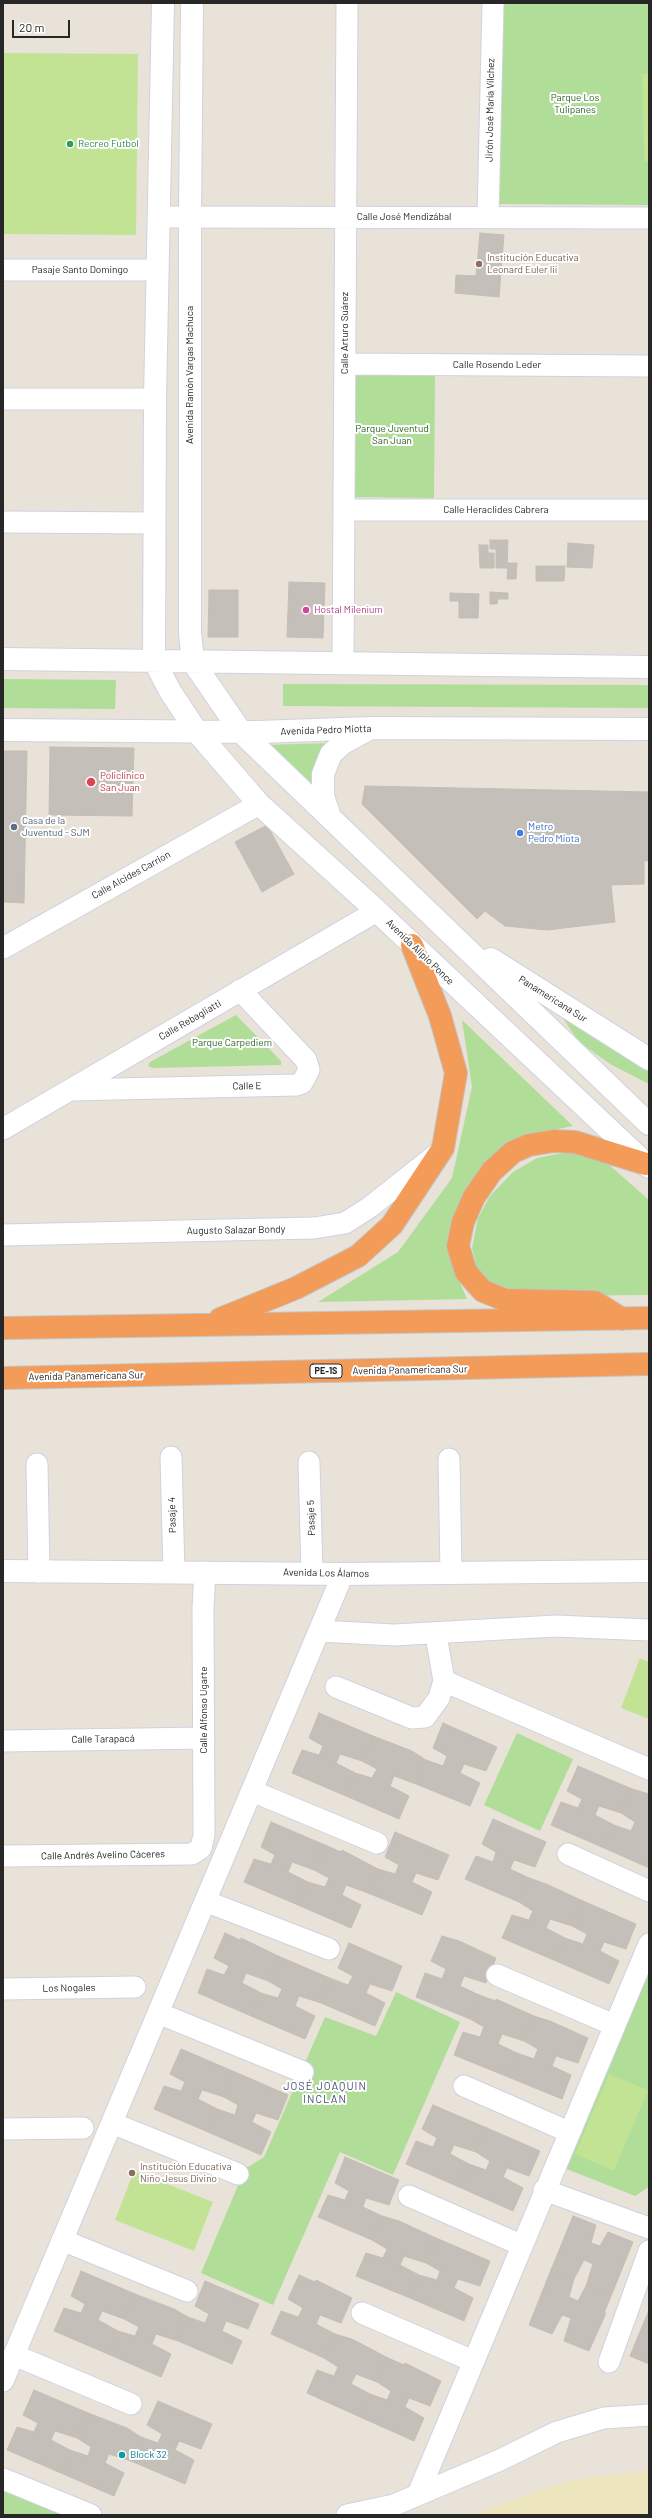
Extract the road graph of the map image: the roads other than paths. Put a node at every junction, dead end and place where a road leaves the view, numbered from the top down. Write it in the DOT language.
graph roads {
  1 [pos="163,3"];
  2 [pos="192,3"];
  3 [pos="348,3"];
  4 [pos="493,3"];
  5 [pos="159,217"];
  6 [pos="190,217"];
  7 [pos="346,217"];
  8 [pos="488,218"];
  9 [pos="649,218"];
  10 [pos="3,270"];
  11 [pos="158,270"];
  12 [pos="345,364"];
  13 [pos="649,366"];
  14 [pos="3,399"];
  15 [pos="155,399"];
  16 [pos="344,510"];
  17 [pos="649,510"];
  18 [pos="3,522"];
  19 [pos="154,523"];
  20 [pos="3,658"];
  21 [pos="154,660"];
  22 [pos="193,662"];
  23 [pos="342,663"];
  24 [pos="649,667"];
  25 [pos="371,728"];
  26 [pos="649,729"];
  27 [pos="3,730"];
  28 [pos="197,732"];
  29 [pos="241,732"];
  30 [pos="259,804"];
  31 [pos="330,817"];
  32 [pos="377,910"];
  33 [pos="457,938"];
  34 [pos="412,945"];
  35 [pos="3,948"];
  36 [pos="240,990"];
  37 [pos="649,1059"];
  38 [pos="68,1090"];
  39 [pos="649,1124"];
  40 [pos="3,1129"];
  41 [pos="443,1148"];
  42 [pos="647,1166"];
  43 [pos="3,1235"];
  44 [pos="622,1318"];
  45 [pos="649,1318"];
  46 [pos="208,1324"];
  47 [pos="3,1328"];
  48 [pos="649,1364"];
  49 [pos="3,1378"];
  50 [pos="171,1457"];
  51 [pos="449,1459"];
  52 [pos="309,1462"];
  53 [pos="37,1464"];
  54 [pos="3,1571"];
  55 [pos="649,1571"];
  56 [pos="39,1572"];
  57 [pos="174,1572"];
  58 [pos="205,1572"];
  59 [pos="312,1573"];
  60 [pos="451,1573"];
  61 [pos="343,1574"];
  62 [pos="649,1630"];
  63 [pos="320,1631"];
  64 [pos="436,1635"];
  65 [pos="444,1681"];
  66 [pos="336,1687"];
  67 [pos="204,1738"];
  68 [pos="3,1741"];
  69 [pos="649,1769"];
  70 [pos="252,1791"];
  71 [pos="377,1843"];
  72 [pos="200,1848"];
  73 [pos="568,1854"];
  74 [pos="3,1856"];
  75 [pos="649,1891"];
  76 [pos="205,1901"];
  77 [pos="649,1944"];
  78 [pos="329,1949"];
  79 [pos="497,1975"];
  80 [pos="135,1987"];
  81 [pos="3,1989"];
  82 [pos="158,2013"];
  83 [pos="614,2025"];
  84 [pos="303,2072"];
  85 [pos="464,2086"];
  86 [pos="112,2123"];
  87 [pos="83,2128"];
  88 [pos="3,2129"];
  89 [pos="569,2132"];
  90 [pos="238,2174"];
  91 [pos="544,2190"];
  92 [pos="409,2196"];
  93 [pos="649,2228"];
  94 [pos="62,2240"];
  95 [pos="521,2245"];
  96 [pos="649,2251"];
  97 [pos="187,2291"];
  98 [pos="362,2313"];
  99 [pos="14,2354"];
  100 [pos="472,2361"];
  101 [pos="609,2362"];
  102 [pos="3,2381"];
  103 [pos="131,2404"];
  104 [pos="649,2415"];
  105 [pos="3,2479"];
  106 [pos="418,2494"];
  107 [pos="91,2515"];
  108 [pos="347,2515"];
  1 -- 5 [label="main road"];
  2 -- 6 [label="main road, Avenida Ramón Vargas Machuca"];
  3 -- 7 [label="street, Calle Arturo Suárez"];
  4 -- 8 [label="street, Jirón José María Vílchez"];
  5 -- 6 [label="street, Calle José Mendizábal"];
  5 -- 11 [label="main road"];
  6 -- 7 [label="street, Calle José Mendizábal"];
  6 -- 22 [label="main road, Avenida Ramón Vargas Machuca"];
  7 -- 8 [label="street, Calle José Mendizábal"];
  7 -- 12 [label="street, Calle Arturo Suárez"];
  8 -- 9 [label="street, Calle José Mendizábal"];
  10 -- 11 [label="street, Pasaje Santo Domingo"];
  11 -- 15 [label="main road"];
  12 -- 13 [label="street, Calle Rosendo Leder"];
  12 -- 16 [label="street, Calle Arturo Suárez"];
  14 -- 15 [label="street"];
  15 -- 19 [label="main road"];
  16 -- 17 [label="street, Calle Heraclides Cabrera"];
  16 -- 23 [label="street, Calle Arturo Suárez"];
  18 -- 19 [label="street"];
  19 -- 21 [label="main road"];
  20 -- 21 [label="main road"];
  21 -- 22 [label="main road"];
  21 -- 28 [label="main road"];
  22 -- 23 [label="main road"];
  22 -- 29 [label="main road, Avenida Ramón Vargas Machuca"];
  23 -- 24 [label="main road"];
  25 -- 26 [label="main road, Avenida Pedro Miotta"];
  25 -- 29 [label="main road, Avenida Pedro Miotta"];
  25 -- 31 [label="main road"];
  27 -- 28 [label="main road, Avenida Pedro Miotta"];
  28 -- 29 [label="main road, Avenida Pedro Miotta"];
  28 -- 30 [label="main road, Avenida Alipio Ponce"];
  29 -- 31 [label="main road"];
  30 -- 32 [label="main road, Avenida Alipio Ponce"];
  30 -- 35 [label="street, Calle Alcides Carrion"];
  31 -- 33 [label="main road"];
  32 -- 34 [label="main road, Avenida Alipio Ponce"];
  32 -- 36 [label="street, Calle Rebagliatti"];
  33 -- 37 [label="main road, Panamericana Sur"];
  33 -- 39 [label="main road"];
  34 -- 41 [label="highway"];
  34 -- 42 [label="main road, Avenida Alipio Ponce"];
  36 -- 38 [label="street, Calle Rebagliatti"];
  36 -- 38 [label="street, Calle E"];
  38 -- 40 [label="street, Calle Rebagliatti"];
  41 -- 43 [label="street, Augusto Salazar Bondy"];
  41 -- 46 [label="highway"];
  42 -- 44 [label="highway"];
  44 -- 45 [label="highway"];
  44 -- 46 [label="highway"];
  46 -- 47 [label="highway"];
  48 -- 49 [label="highway, Avenida Panamericana Sur / PE-1S"];
  50 -- 57 [label="street, Pasaje 4"];
  51 -- 60 [label="street"];
  52 -- 59 [label="street, Pasaje 5"];
  53 -- 56 [label="street"];
  54 -- 56 [label="main road, Avenida Los Álamos"];
  55 -- 60 [label="main road, Avenida Los Álamos"];
  56 -- 57 [label="main road, Avenida Los Álamos"];
  57 -- 58 [label="main road, Avenida Los Álamos"];
  58 -- 59 [label="main road, Avenida Los Álamos"];
  58 -- 67 [label="street, Calle Alfonso Ugarte"];
  59 -- 61 [label="main road, Avenida Los Álamos"];
  60 -- 61 [label="main road, Avenida Los Álamos"];
  61 -- 63 [label="street"];
  62 -- 64 [label="street"];
  63 -- 64 [label="street"];
  63 -- 70 [label="street"];
  64 -- 65 [label="street"];
  65 -- 66 [label="street"];
  65 -- 69 [label="street"];
  67 -- 68 [label="street, Calle Tarapacá"];
  67 -- 72 [label="street, Calle Alfonso Ugarte"];
  70 -- 71 [label="street"];
  70 -- 76 [label="street"];
  72 -- 74 [label="street, Calle Andrés Avelino Cáceres"];
  73 -- 75 [label="street"];
  76 -- 78 [label="street"];
  76 -- 82 [label="street"];
  77 -- 83 [label="street"];
  79 -- 83 [label="street"];
  80 -- 81 [label="street, Los Nogales"];
  82 -- 84 [label="street"];
  82 -- 86 [label="street"];
  83 -- 89 [label="street"];
  85 -- 89 [label="street"];
  86 -- 90 [label="street"];
  86 -- 94 [label="street"];
  87 -- 88 [label="street"];
  89 -- 91 [label="street"];
  91 -- 93 [label="street"];
  91 -- 95 [label="street"];
  92 -- 95 [label="street"];
  94 -- 97 [label="street"];
  94 -- 99 [label="street"];
  95 -- 100 [label="street"];
  96 -- 101 [label="street"];
  98 -- 100 [label="street"];
  99 -- 102 [label="street"];
  99 -- 103 [label="street"];
  100 -- 106 [label="street"];
  104 -- 106 [label="street"];
  105 -- 107 [label="street"];
  106 -- 108 [label="street"];
}
